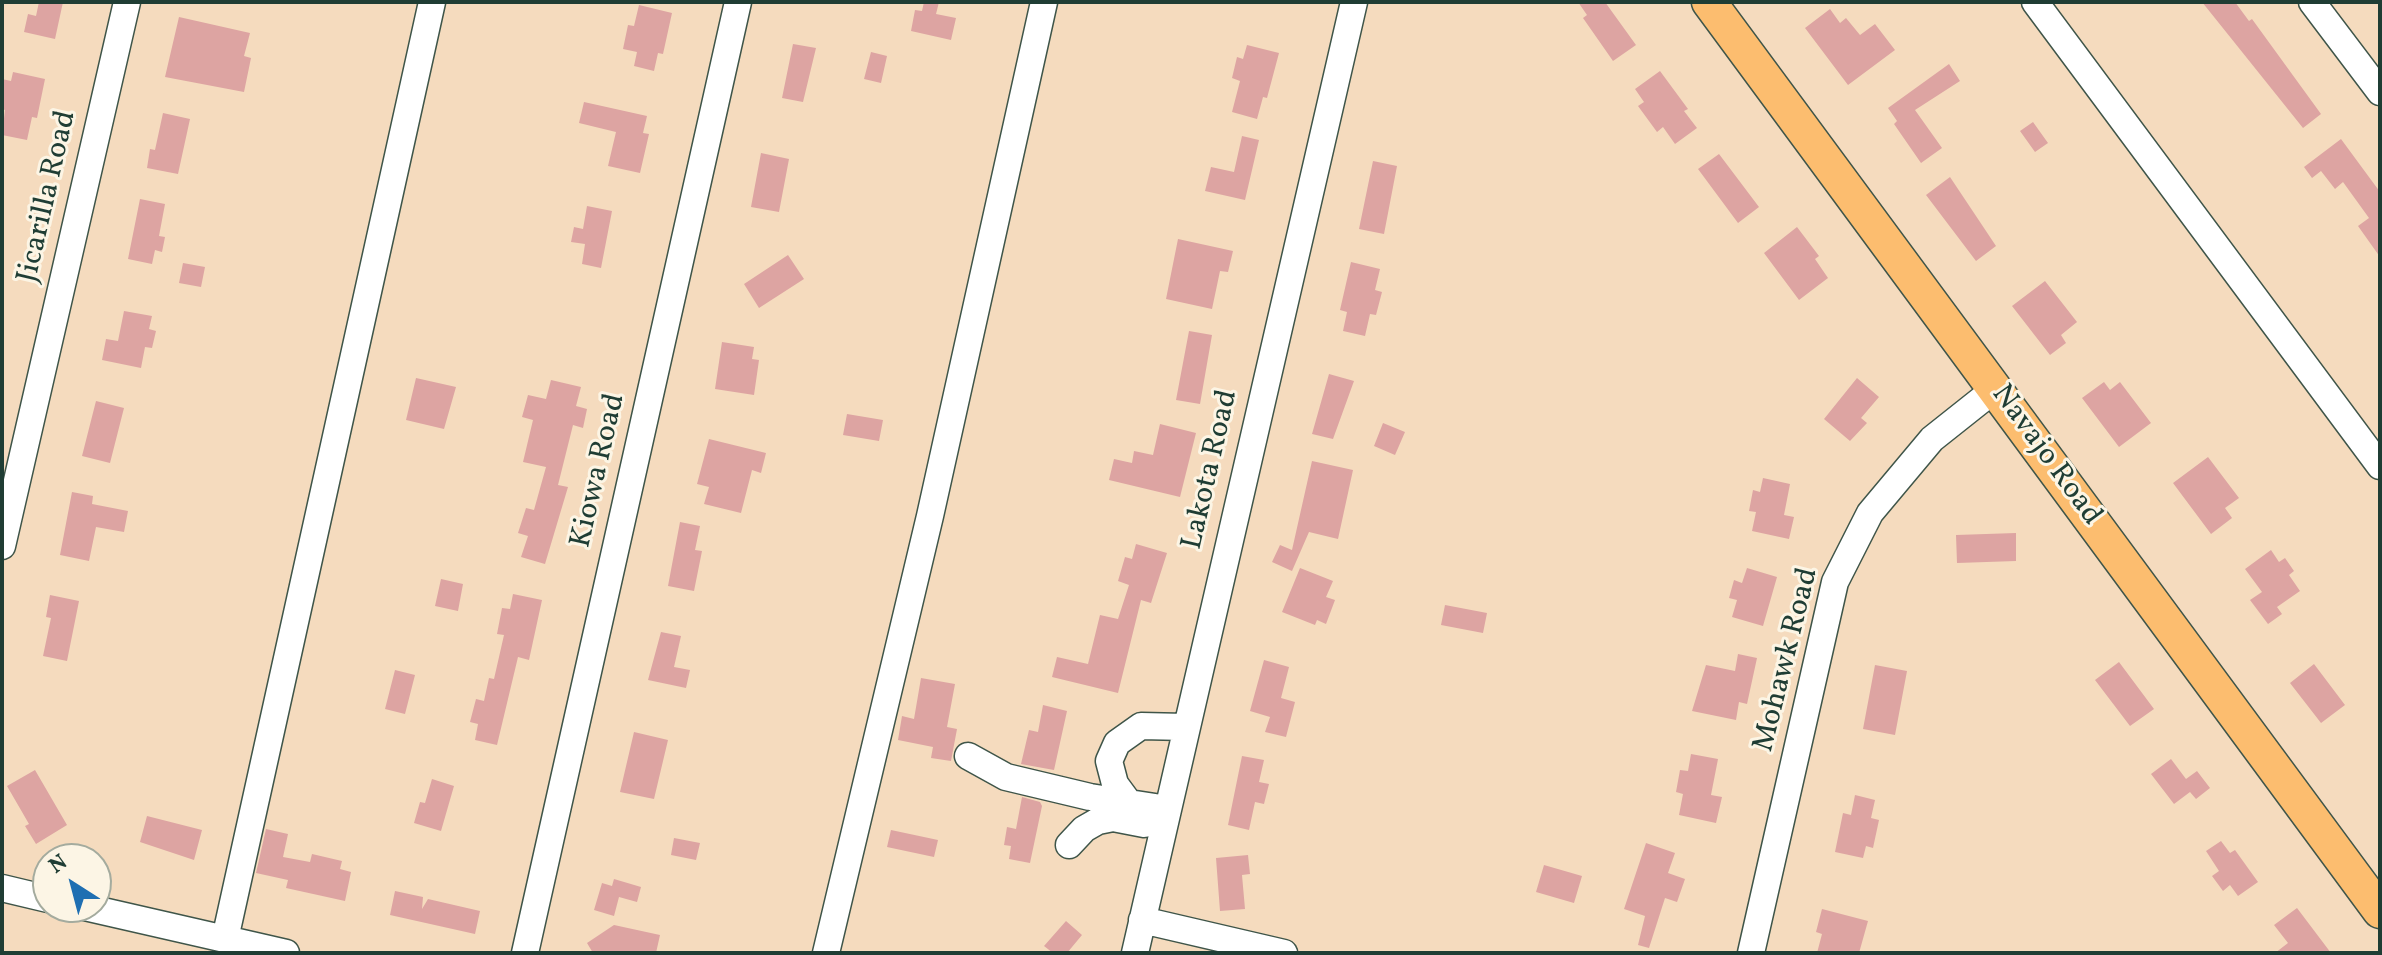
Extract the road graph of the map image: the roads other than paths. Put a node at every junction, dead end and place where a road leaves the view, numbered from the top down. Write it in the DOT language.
graph roads {
  1 [pos="127,2"];
  2 [pos="432,2"];
  3 [pos="738,2"];
  4 [pos="1044,2"];
  5 [pos="1354,2"];
  6 [pos="1709,2"];
  7 [pos="2035,2"];
  8 [pos="2312,2"];
  9 [pos="2380,92"];
  10 [pos="1995,389"];
  11 [pos="2380,466"];
  12 [pos="2,546"];
  13 [pos="1186,727"];
  14 [pos="968,756"];
  15 [pos="1129,803"];
  16 [pos="1166,816"];
  17 [pos="1069,845"];
  18 [pos="2,888"];
  19 [pos="32,895"];
  20 [pos="2380,911"];
  21 [pos="112,913"];
  22 [pos="1142,920"];
  23 [pos="225,939"];
  24 [pos="286,953"];
  25 [pos="525,953"];
  26 [pos="826,953"];
  27 [pos="1135,953"];
  28 [pos="1284,953"];
  29 [pos="1751,953"];
  1 -- 12 [label="street, Jicarilla Road"];
  2 -- 23 [label="street"];
  3 -- 25 [label="street, Kiowa Road"];
  4 -- 26 [label="street"];
  5 -- 13 [label="street, Lakota Road"];
  6 -- 10 [label="main road, Navajo Road"];
  7 -- 11 [label="street"];
  8 -- 9 [label="street"];
  10 -- 20 [label="main road, Navajo Road"];
  10 -- 29 [label="street, Mohawk Road"];
  13 -- 15 [label="street"];
  13 -- 16 [label="street, Lakota Road"];
  14 -- 15 [label="street"];
  15 -- 16 [label="street"];
  16 -- 17 [label="street"];
  16 -- 22 [label="street, Lakota Road"];
  18 -- 19 [label="street"];
  21 -- 23 [label="street"];
  22 -- 27 [label="street, Lakota Road"];
  22 -- 28 [label="street"];
  23 -- 24 [label="street"];
}
